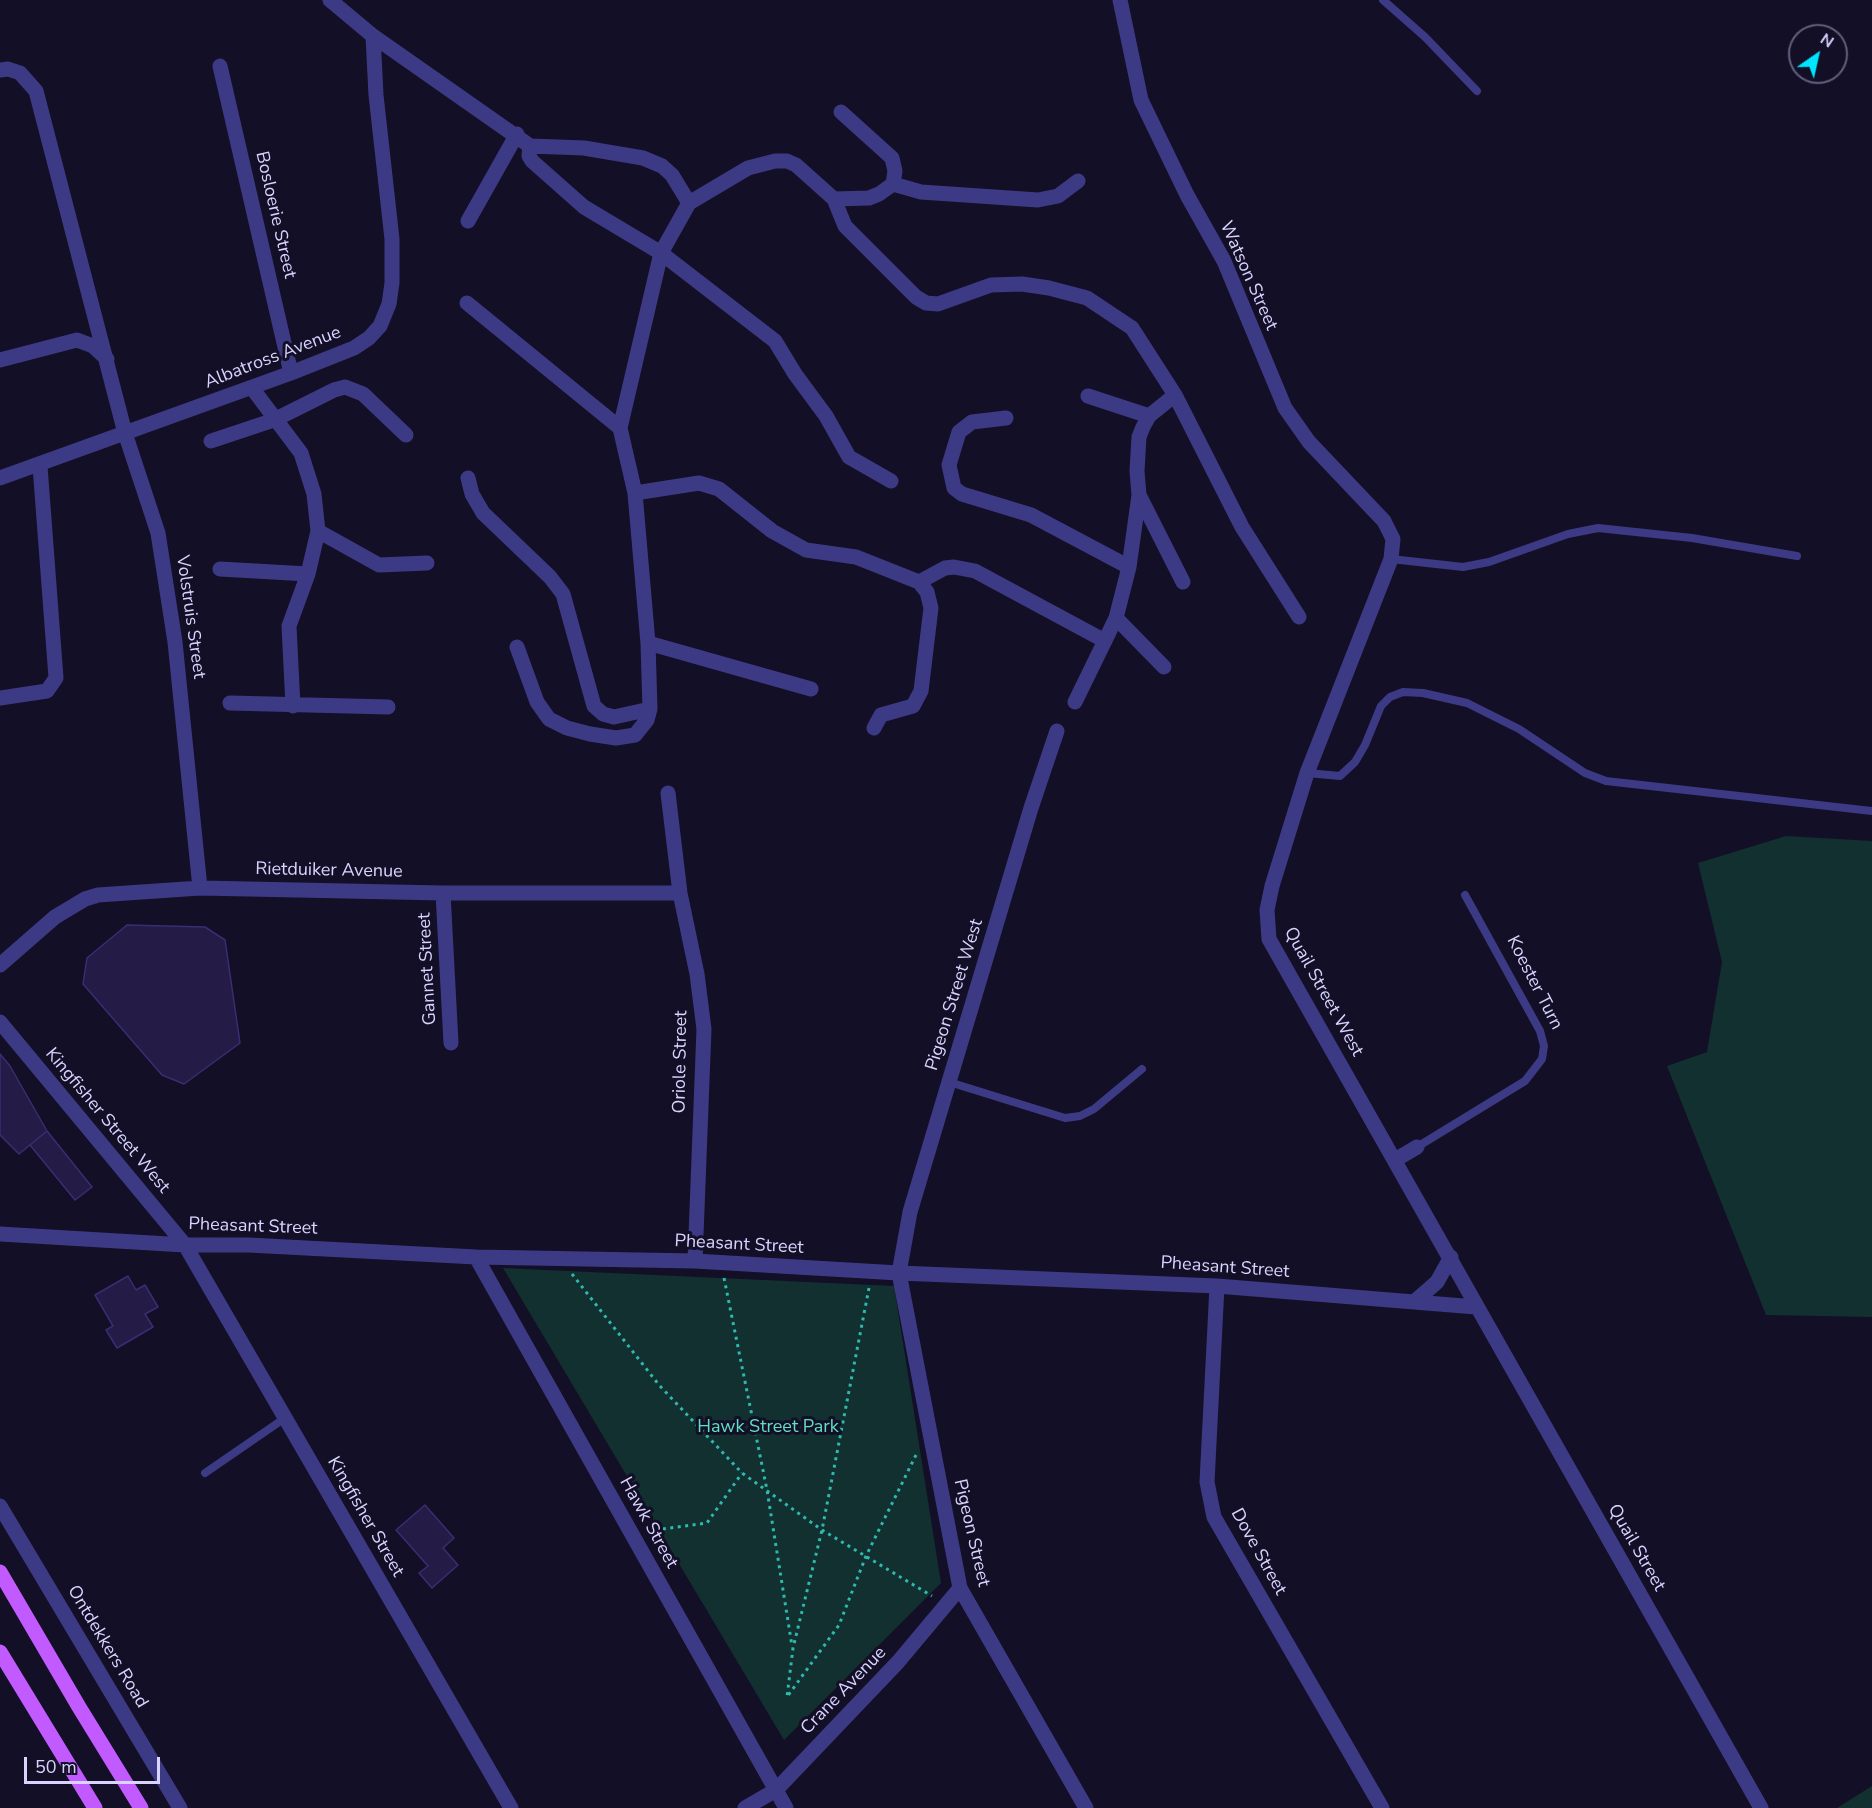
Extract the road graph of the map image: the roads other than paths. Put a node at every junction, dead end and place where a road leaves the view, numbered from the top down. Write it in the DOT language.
graph roads {
  1 [pos="330,0"];
  2 [pos="1383,0"];
  3 [pos="1125,2"];
  4 [pos="373,36"];
  5 [pos="220,66"];
  6 [pos="7,70"];
  7 [pos="1477,91"];
  8 [pos="840,112"];
  9 [pos="517,134"];
  10 [pos="530,146"];
  11 [pos="1078,181"];
  12 [pos="893,184"];
  13 [pos="834,199"];
  14 [pos="688,203"];
  15 [pos="468,221"];
  16 [pos="661,253"];
  17 [pos="467,303"];
  18 [pos="107,359"];
  19 [pos="0,360"];
  20 [pos="291,374"];
  21 [pos="252,388"];
  22 [pos="1175,395"];
  23 [pos="1088,396"];
  24 [pos="1149,416"];
  25 [pos="1006,418"];
  26 [pos="274,420"];
  27 [pos="620,428"];
  28 [pos="125,433"];
  29 [pos="406,435"];
  30 [pos="210,441"];
  31 [pos="40,466"];
  32 [pos="0,478"];
  33 [pos="468,478"];
  34 [pos="891,481"];
  35 [pos="635,493"];
  36 [pos="1139,495"];
  37 [pos="318,531"];
  38 [pos="1394,539"];
  39 [pos="1797,555"];
  40 [pos="1391,559"];
  41 [pos="427,563"];
  42 [pos="1129,567"];
  43 [pos="220,568"];
  44 [pos="308,574"];
  45 [pos="919,582"];
  46 [pos="1183,582"];
  47 [pos="1299,617"];
  48 [pos="1116,618"];
  49 [pos="1106,641"];
  50 [pos="648,643"];
  51 [pos="517,647"];
  52 [pos="1164,667"];
  53 [pos="811,688"];
  54 [pos="0,698"];
  55 [pos="1075,702"];
  56 [pos="230,703"];
  57 [pos="293,706"];
  58 [pos="388,707"];
  59 [pos="650,709"];
  60 [pos="874,728"];
  61 [pos="1058,731"];
  62 [pos="1307,774"];
  63 [pos="668,793"];
  64 [pos="1872,811"];
  65 [pos="200,888"];
  66 [pos="442,893"];
  67 [pos="680,893"];
  68 [pos="1465,895"];
  69 [pos="0,965"];
  70 [pos="0,1022"];
  71 [pos="451,1043"];
  72 [pos="1142,1069"];
  73 [pos="949,1082"];
  74 [pos="1417,1147"];
  75 [pos="1395,1160"];
  76 [pos="0,1234"];
  77 [pos="185,1245"];
  78 [pos="476,1257"];
  79 [pos="1451,1257"];
  80 [pos="695,1261"];
  81 [pos="899,1273"];
  82 [pos="1217,1286"];
  83 [pos="1414,1302"];
  84 [pos="1476,1307"];
  85 [pos="285,1418"];
  86 [pos="205,1473"];
  87 [pos="0,1506"];
  88 [pos="0,1572"];
  89 [pos="960,1588"];
  90 [pos="0,1653"];
  91 [pos="78,1781"];
  92 [pos="776,1790"];
  93 [pos="89,1808"];
  94 [pos="95,1808"];
  95 [pos="141,1808"];
  96 [pos="180,1808"];
  97 [pos="511,1808"];
  98 [pos="745,1808"];
  99 [pos="786,1808"];
  100 [pos="1086,1808"];
  101 [pos="1382,1808"];
  102 [pos="1761,1808"];
  1 -- 4 [label="street"];
  2 -- 7 [label="lane"];
  3 -- 38 [label="street, Watson Street"];
  4 -- 9 [label="street"];
  4 -- 20 [label="street, Albatross Avenue"];
  5 -- 20 [label="street, Bosloerie Street"];
  6 -- 18 [label="street, Volstruis Street"];
  8 -- 12 [label="street"];
  9 -- 10 [label="street"];
  9 -- 15 [label="street"];
  10 -- 14 [label="street"];
  10 -- 16 [label="street"];
  11 -- 12 [label="street"];
  12 -- 13 [label="street"];
  13 -- 14 [label="street"];
  13 -- 22 [label="street"];
  14 -- 16 [label="street"];
  16 -- 27 [label="street"];
  16 -- 34 [label="street"];
  17 -- 27 [label="street"];
  18 -- 19 [label="street"];
  18 -- 28 [label="street, Volstruis Street"];
  20 -- 21 [label="street, Albatross Avenue"];
  21 -- 26 [label="street"];
  21 -- 28 [label="street, Albatross Avenue"];
  22 -- 24 [label="street"];
  22 -- 47 [label="street"];
  23 -- 24 [label="street"];
  24 -- 36 [label="street"];
  25 -- 42 [label="street"];
  26 -- 29 [label="street"];
  26 -- 30 [label="street"];
  26 -- 37 [label="street"];
  27 -- 35 [label="street"];
  28 -- 31 [label="street, Albatross Avenue"];
  28 -- 65 [label="street, Volstruis Street"];
  31 -- 32 [label="street, Albatross Avenue"];
  31 -- 54 [label="street"];
  33 -- 59 [label="street"];
  35 -- 45 [label="street"];
  35 -- 50 [label="street"];
  36 -- 42 [label="street"];
  36 -- 46 [label="street"];
  37 -- 41 [label="street"];
  37 -- 44 [label="street"];
  38 -- 40 [label="street, Quail Street West"];
  39 -- 40 [label="lane"];
  40 -- 62 [label="street, Quail Street West"];
  42 -- 48 [label="street"];
  43 -- 44 [label="street"];
  44 -- 57 [label="street"];
  45 -- 49 [label="street"];
  45 -- 60 [label="street"];
  48 -- 49 [label="street"];
  48 -- 52 [label="street"];
  49 -- 55 [label="street"];
  50 -- 53 [label="street"];
  50 -- 59 [label="street"];
  51 -- 59 [label="street"];
  56 -- 57 [label="street"];
  57 -- 58 [label="street"];
  61 -- 73 [label="street, Pigeon Street West"];
  62 -- 64 [label="lane"];
  62 -- 75 [label="street, Quail Street West"];
  63 -- 67 [label="street, Oriole Street"];
  65 -- 66 [label="street, Rietduiker Avenue"];
  65 -- 69 [label="street, Rietduiker Avenue"];
  66 -- 67 [label="street, Rietduiker Avenue"];
  66 -- 71 [label="street, Gannet Street"];
  67 -- 80 [label="street, Oriole Street"];
  68 -- 74 [label="lane, Koester Turn"];
  70 -- 77 [label="street, Kingfisher Street West"];
  72 -- 73 [label="lane"];
  73 -- 81 [label="street, Pigeon Street West"];
  74 -- 75 [label="street, Koester Turn"];
  75 -- 79 [label="street, Quail Street West"];
  76 -- 77 [label="street, Pheasant Street"];
  77 -- 78 [label="street, Pheasant Street"];
  77 -- 85 [label="street, Kingfisher Street"];
  78 -- 80 [label="street, Pheasant Street"];
  78 -- 92 [label="street, Hawk Street"];
  79 -- 83 [label="street"];
  79 -- 84 [label="street, Quail Street West"];
  80 -- 81 [label="street, Pheasant Street"];
  81 -- 82 [label="street, Pheasant Street"];
  81 -- 89 [label="street, Pigeon Street"];
  82 -- 83 [label="street, Pheasant Street"];
  82 -- 101 [label="street, Dove Street"];
  83 -- 84 [label="street, Pheasant Street"];
  84 -- 102 [label="street, Quail Street"];
  85 -- 86 [label="lane"];
  85 -- 97 [label="street, Kingfisher Street"];
  87 -- 96 [label="street, Ontdekkers Road"];
  88 -- 95 [label="main road"];
  89 -- 92 [label="street, Crane Avenue"];
  89 -- 100 [label="street, Pigeon Street"];
  90 -- 91 [label="main road"];
  91 -- 93 [label="main road"];
  91 -- 94 [label="main road"];
  92 -- 98 [label="street, Crane Avenue"];
  92 -- 99 [label="street, Hawk Street"];
}
